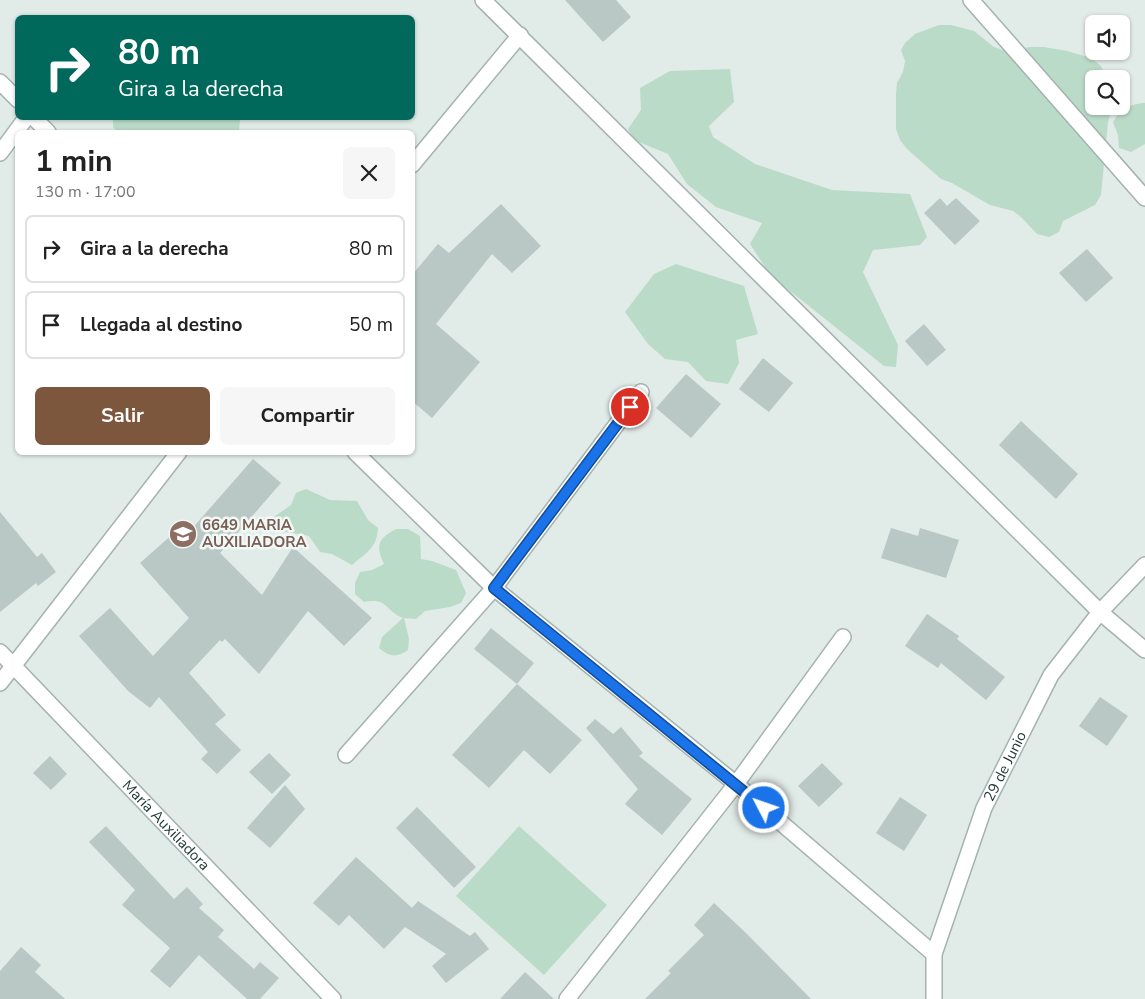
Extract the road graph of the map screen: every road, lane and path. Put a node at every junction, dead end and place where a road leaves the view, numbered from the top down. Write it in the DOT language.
graph roads {
  1 [pos="483,0"];
  2 [pos="971,0"];
  3 [pos="520,35"];
  4 [pos="0,82"];
  5 [pos="15,97"];
  6 [pos="36,120"];
  7 [pos="46,130"];
  8 [pos="15,133"];
  9 [pos="0,153"];
  10 [pos="415,161"];
  11 [pos="1145,198"];
  12 [pos="642,392"];
  13 [pos="177,455"];
  14 [pos="359,455"];
  15 [pos="1145,565"];
  16 [pos="494,588"];
  17 [pos="1100,612"];
  18 [pos="843,637"];
  19 [pos="1145,650"];
  20 [pos="0,652"];
  21 [pos="13,665"];
  22 [pos="0,682"];
  23 [pos="346,754"];
  24 [pos="736,784"];
  25 [pos="934,954"];
  26 [pos="333,999"];
  27 [pos="567,999"];
  28 [pos="934,999"];
  1 -- 3 [label="street"];
  2 -- 11 [label="street"];
  3 -- 10 [label="street"];
  3 -- 17 [label="street"];
  4 -- 5 [label="street"];
  6 -- 7 [label="street"];
  8 -- 9 [label="street"];
  12 -- 16 [label="street"];
  13 -- 21 [label="street"];
  14 -- 16 [label="street"];
  15 -- 17 [label="street, 29 de Junio"];
  16 -- 23 [label="street"];
  16 -- 24 [label="street"];
  17 -- 19 [label="street"];
  17 -- 25 [label="street, 29 de Junio"];
  18 -- 24 [label="street"];
  20 -- 21 [label="street, María Auxiliadora"];
  21 -- 22 [label="street"];
  21 -- 26 [label="street, María Auxiliadora"];
  24 -- 25 [label="street"];
  24 -- 27 [label="street"];
  25 -- 28 [label="street, 29 de Junio"];
}
